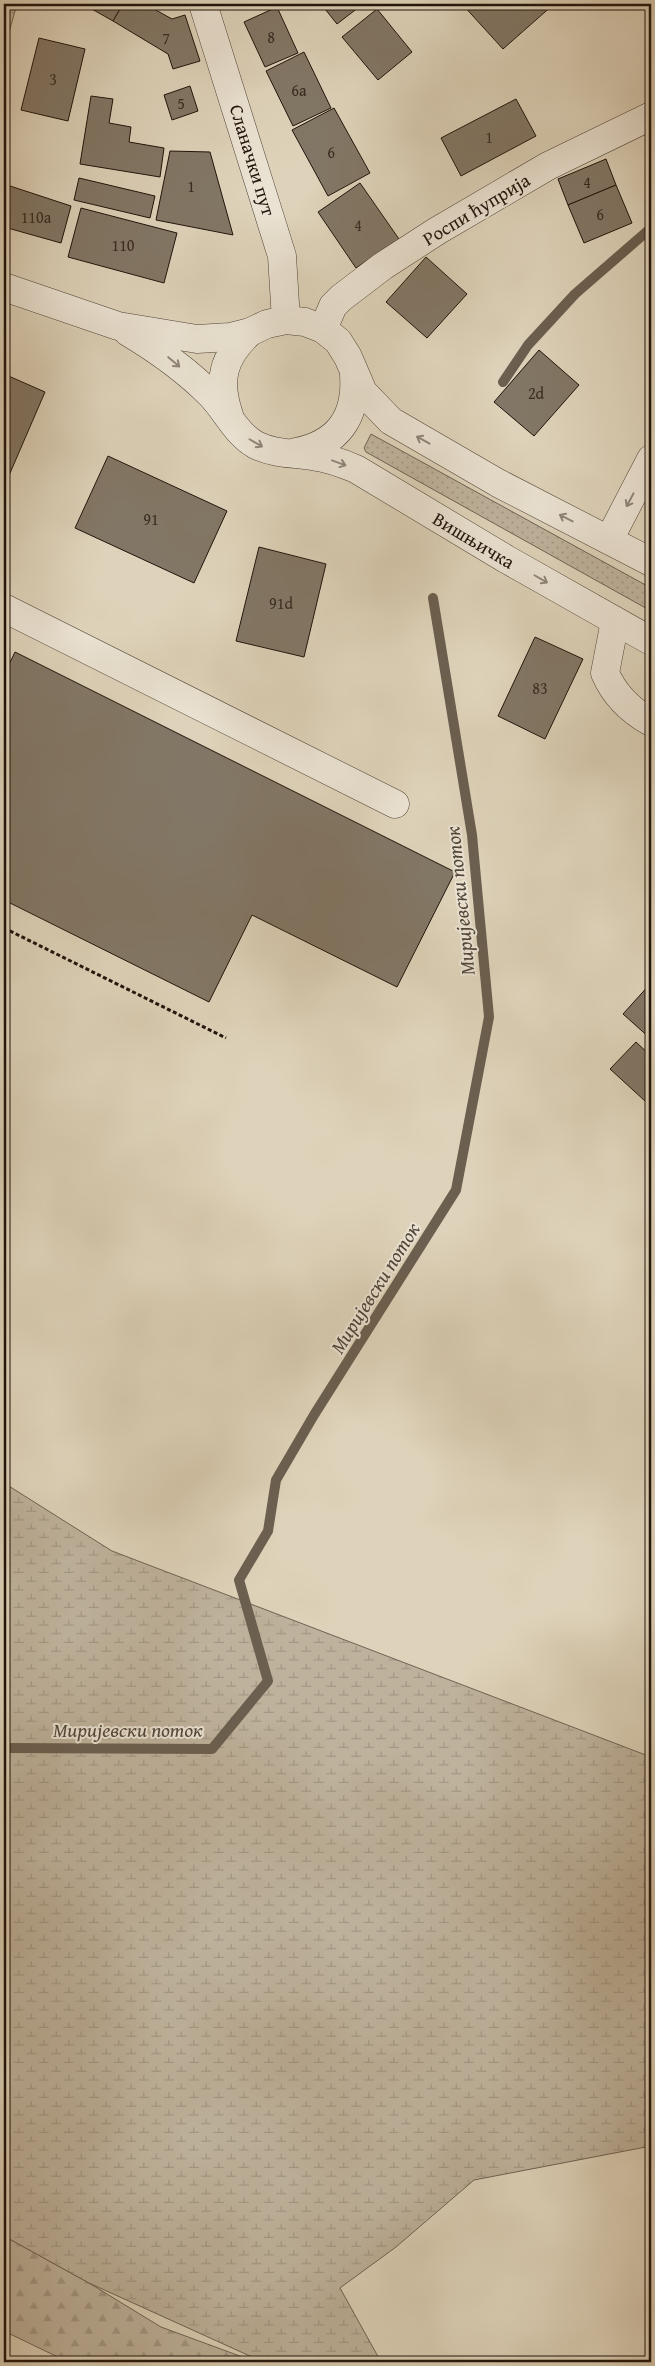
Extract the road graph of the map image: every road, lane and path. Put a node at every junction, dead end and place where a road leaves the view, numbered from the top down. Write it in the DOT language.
graph roads {
  1 [pos="210,6"];
  2 [pos="651,116"];
  3 [pos="4,287"];
  4 [pos="286,320"];
  5 [pos="118,326"];
  6 [pos="323,329"];
  7 [pos="250,332"];
  8 [pos="354,375"];
  9 [pos="230,416"];
  10 [pos="292,453"];
  11 [pos="651,458"];
  12 [pos="609,540"];
  13 [pos="651,562"];
  14 [pos="4,608"];
  15 [pos="615,621"];
  16 [pos="651,641"];
  17 [pos="651,722"];
  18 [pos="395,804"];
  19 [pos="4,928"];
  20 [pos="226,1038"];
  1 -- 4 [label="street, Сланачки пут"];
  2 -- 6 [label="street, Роспи ћуприја"];
  3 -- 5 [label="street, Вишњичка"];
  4 -- 6 [label="street, Вишњичка"];
  4 -- 7 [label="street, Вишњичка"];
  5 -- 7 [label="street, Вишњичка"];
  5 -- 9 [label="street, Вишњичка, one-way"];
  6 -- 8 [label="street, Вишњичка"];
  7 -- 9 [label="street, Вишњичка"];
  8 -- 10 [label="street, Вишњичка"];
  12 -- 8 [label="street, Вишњичка, one-way"];
  9 -- 10 [label="street, Вишњичка, one-way"];
  10 -- 15 [label="street, Вишњичка, one-way"];
  11 -- 12 [label="street, one-way"];
  12 -- 13 [label="street, Вишњичка"];
  14 -- 18 [label="street"];
  15 -- 16 [label="street, Вишњичка"];
  15 -- 17 [label="street"];
  19 -- 20 [label="path"];
}
